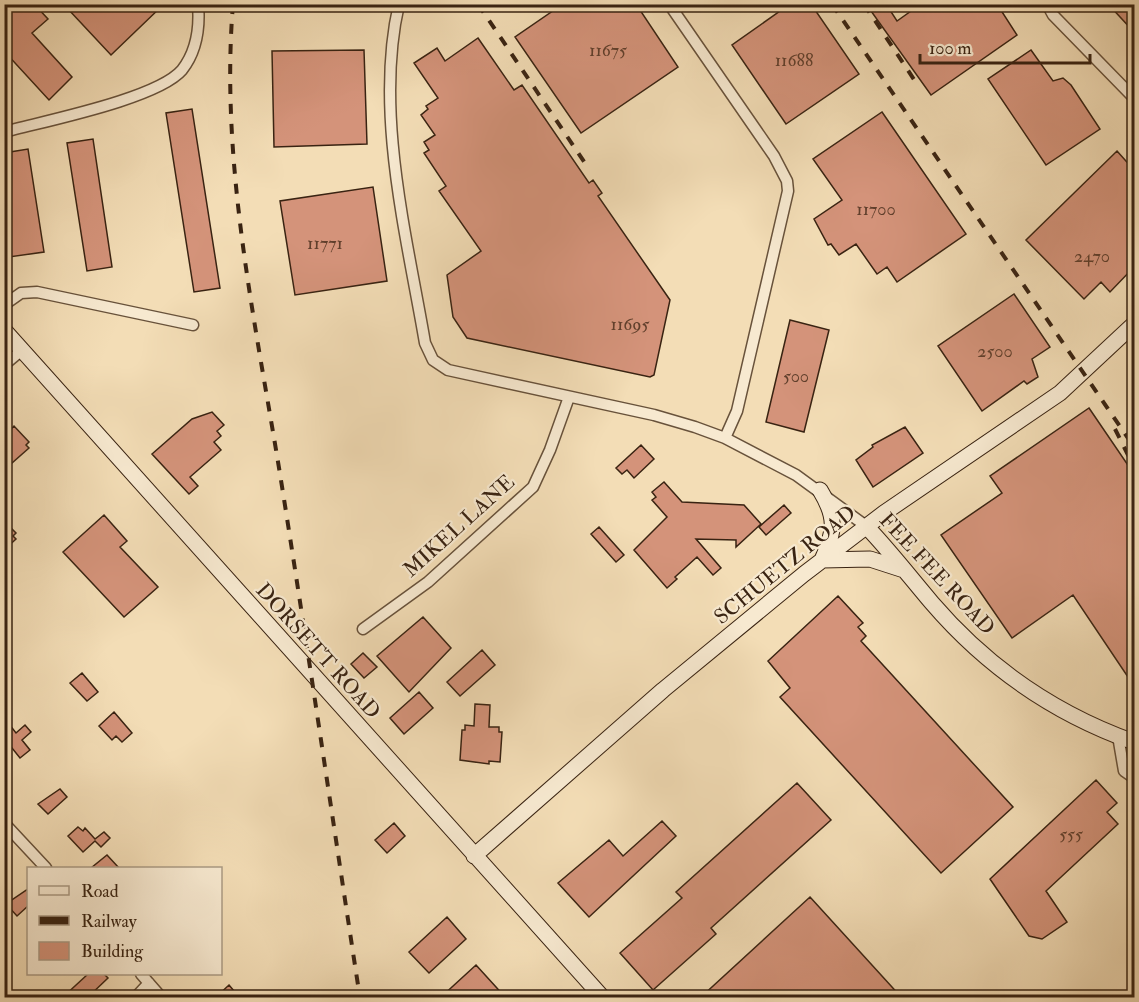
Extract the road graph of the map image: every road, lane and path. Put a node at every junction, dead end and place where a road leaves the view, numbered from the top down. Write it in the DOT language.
graph roads {
  1 [pos="198,4"];
  2 [pos="399,4"];
  3 [pos="669,4"];
  4 [pos="1047,4"];
  5 [pos="1134,98"];
  6 [pos="4,132"];
  7 [pos="4,305"];
  8 [pos="1134,324"];
  9 [pos="193,325"];
  10 [pos="4,330"];
  11 [pos="22,350"];
  12 [pos="4,365"];
  13 [pos="569,397"];
  14 [pos="725,438"];
  15 [pos="820,490"];
  16 [pos="866,526"];
  17 [pos="822,560"];
  18 [pos="905,571"];
  19 [pos="363,629"];
  20 [pos="1118,736"];
  21 [pos="1134,742"];
  22 [pos="1134,778"];
  23 [pos="4,823"];
  24 [pos="474,856"];
  25 [pos="45,867"];
  26 [pos="142,975"];
  27 [pos="149,983"];
  28 [pos="135,998"];
  29 [pos="162,998"];
  30 [pos="603,998"];
  1 -- 6 [label="street"];
  2 -- 13 [label="street, FEE FEE ROAD"];
  3 -- 14 [label="street"];
  4 -- 5 [label="street"];
  7 -- 9 [label="street"];
  8 -- 16 [label="main road, SCHUETZ ROAD"];
  10 -- 11 [label="main road, DORSETT ROAD"];
  11 -- 12 [label="street"];
  11 -- 24 [label="main road, DORSETT ROAD"];
  13 -- 14 [label="street, FEE FEE ROAD"];
  13 -- 19 [label="street, MIKEL LANE"];
  14 -- 15 [label="street, FEE FEE ROAD"];
  15 -- 16 [label="street, FEE FEE ROAD"];
  15 -- 17 [label="main road"];
  16 -- 17 [label="main road, SCHUETZ ROAD"];
  16 -- 18 [label="main road, FEE FEE ROAD"];
  17 -- 18 [label="main road"];
  17 -- 24 [label="main road, SCHUETZ ROAD"];
  18 -- 20 [label="main road, FEE FEE ROAD"];
  20 -- 21 [label="main road, FEE FEE ROAD"];
  20 -- 22 [label="street"];
  23 -- 25 [label="street"];
  24 -- 30 [label="main road, DORSETT ROAD"];
  26 -- 27 [label="street"];
  27 -- 28 [label="street"];
  27 -- 29 [label="street"];
}
